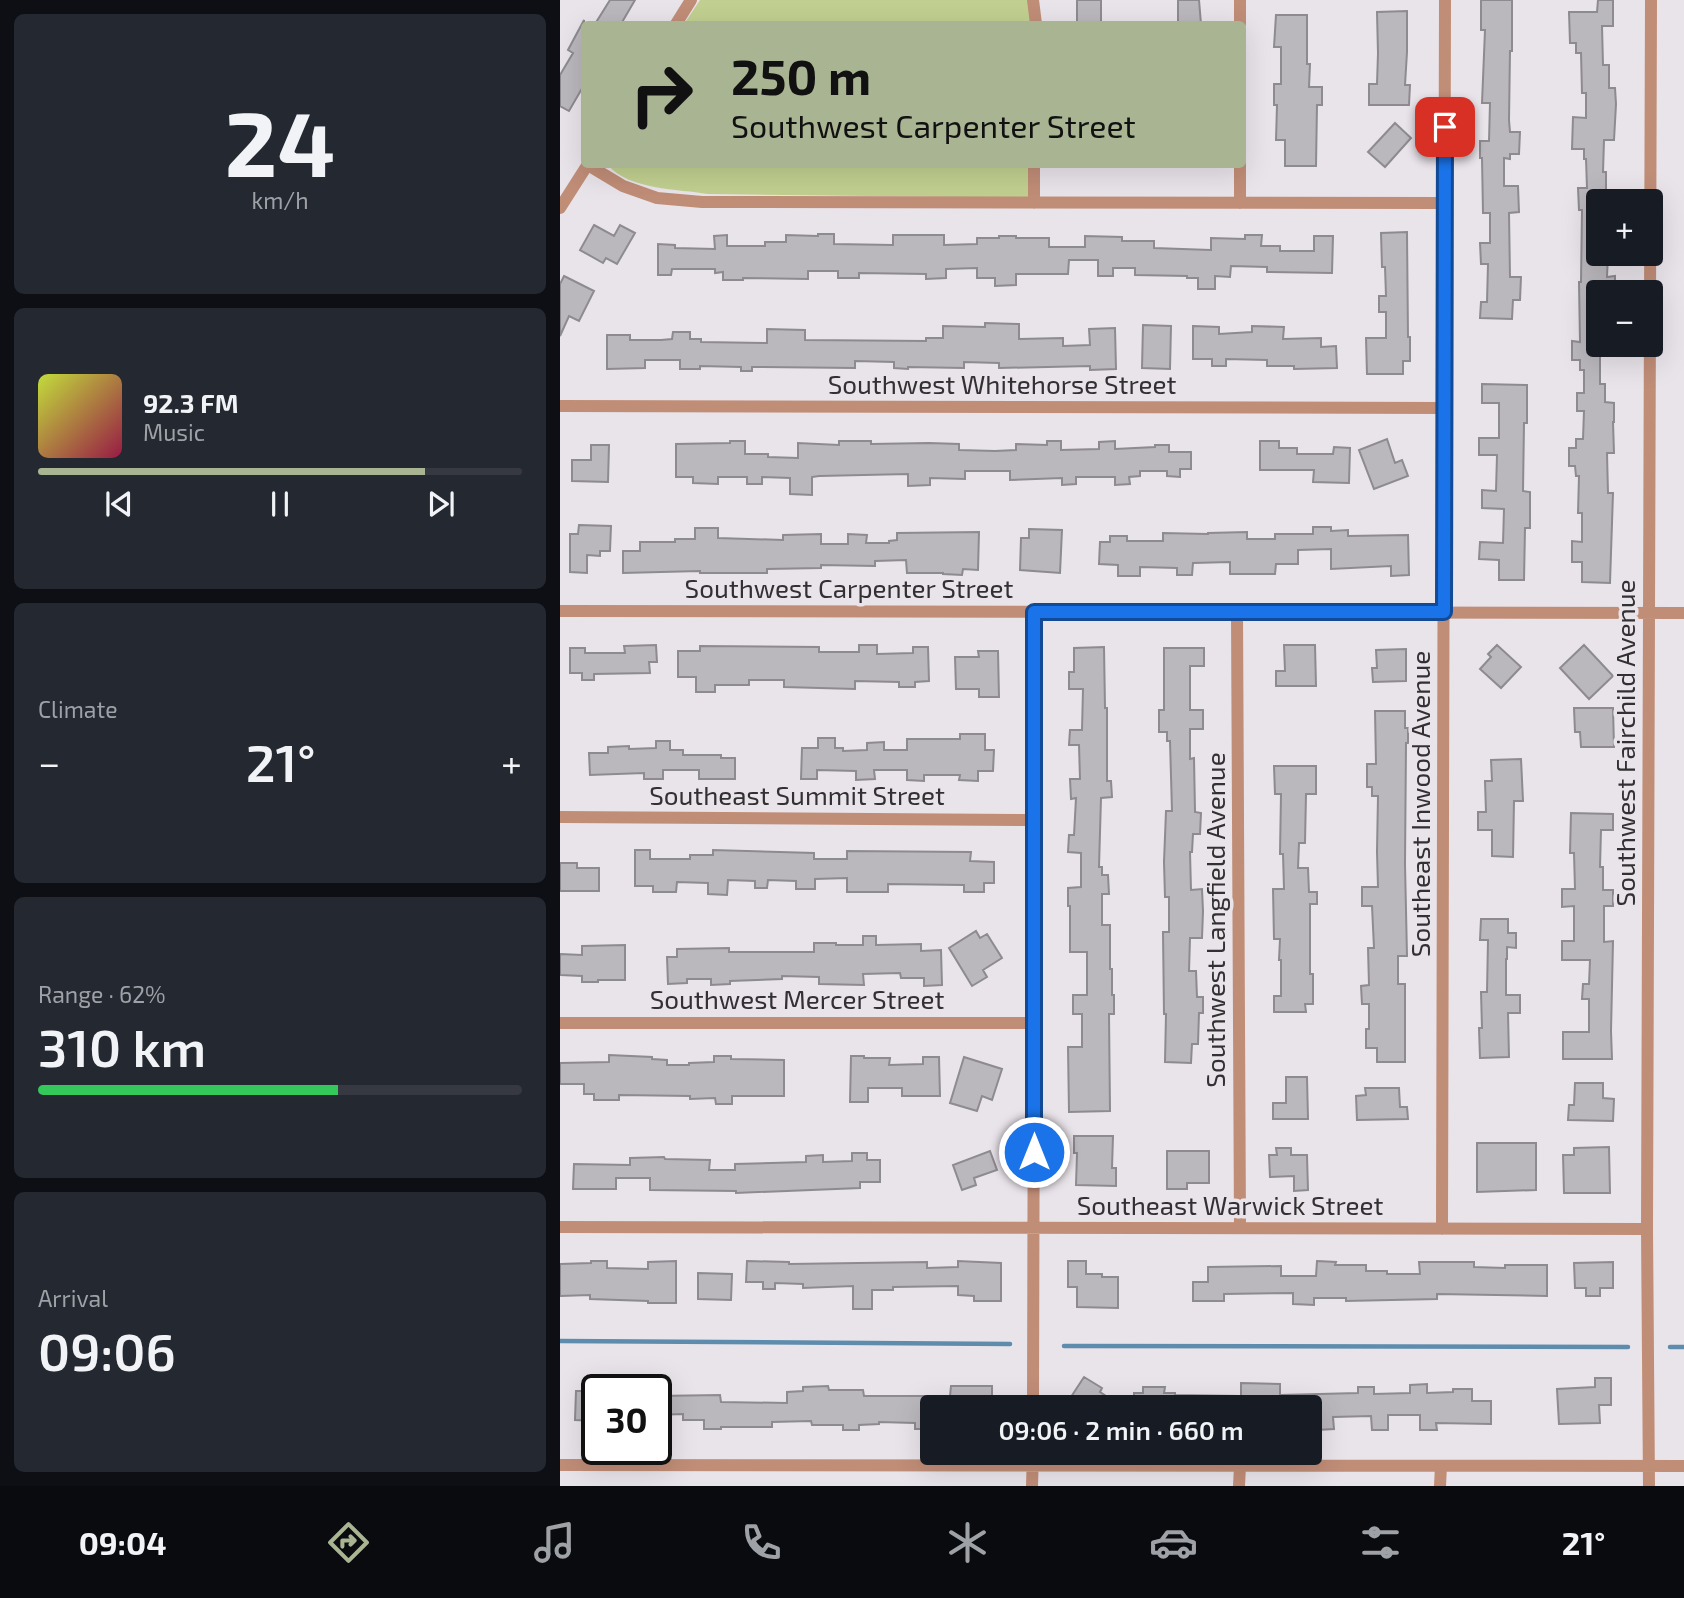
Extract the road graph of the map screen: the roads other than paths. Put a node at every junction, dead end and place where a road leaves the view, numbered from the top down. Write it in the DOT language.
graph roads {
  1 [pos="691,0"];
  2 [pos="1033,0"];
  3 [pos="1240,0"];
  4 [pos="1445,0"];
  5 [pos="1651,0"];
  6 [pos="678,21"];
  7 [pos="1036,21"];
  8 [pos="1240,21"];
  9 [pos="586,168"];
  10 [pos="593,168"];
  11 [pos="1034,168"];
  12 [pos="1240,168"];
  13 [pos="1034,203"];
  14 [pos="1240,203"];
  15 [pos="1445,203"];
  16 [pos="560,208"];
  17 [pos="560,407"];
  18 [pos="1445,408"];
  19 [pos="560,611"];
  20 [pos="1034,612"];
  21 [pos="1237,612"];
  22 [pos="1444,612"];
  23 [pos="1650,613"];
  24 [pos="1684,613"];
  25 [pos="560,817"];
  26 [pos="1034,820"];
  27 [pos="560,1023"];
  28 [pos="1033,1023"];
  29 [pos="560,1227"];
  30 [pos="1240,1228"];
  31 [pos="1034,1229"];
  32 [pos="1442,1229"];
  33 [pos="1647,1229"];
  34 [pos="1033,1395"];
  35 [pos="920,1460"];
  36 [pos="560,1465"];
  37 [pos="1033,1465"];
  38 [pos="1210,1465"];
  39 [pos="1240,1466"];
  40 [pos="1441,1466"];
  41 [pos="1648,1466"];
  42 [pos="1684,1466"];
  43 [pos="1032,1486"];
  44 [pos="1239,1486"];
  45 [pos="1440,1486"];
  46 [pos="1648,1486"];
  1 -- 6 [label="street"];
  2 -- 7 [label="street"];
  3 -- 8 [label="street"];
  4 -- 15 [label="street, Southeast Inwood Avenue"];
  5 -- 23 [label="street, Southwest Fairchild Avenue"];
  9 -- 16 [label="street"];
  10 -- 13 [label="street"];
  11 -- 13 [label="street"];
  12 -- 14 [label="street"];
  13 -- 14 [label="street"];
  14 -- 15 [label="street"];
  15 -- 18 [label="street, Southeast Inwood Avenue"];
  17 -- 18 [label="street, Southwest Whitehorse Street"];
  18 -- 22 [label="street, Southeast Inwood Avenue"];
  19 -- 20 [label="street, Southwest Carpenter Street"];
  20 -- 21 [label="street, Southwest Carpenter Street"];
  20 -- 26 [label="street"];
  21 -- 22 [label="street, Southwest Carpenter Street"];
  21 -- 30 [label="street, Southwest Langfield Avenue"];
  22 -- 23 [label="street, Southwest Carpenter Street"];
  22 -- 32 [label="street, Southeast Inwood Avenue"];
  23 -- 24 [label="street, Southwest Carpenter Street"];
  23 -- 33 [label="street, Southwest Fairchild Avenue"];
  25 -- 26 [label="street, Southeast Summit Street"];
  26 -- 28 [label="street"];
  27 -- 28 [label="street, Southwest Mercer Street"];
  28 -- 31 [label="street"];
  29 -- 31 [label="street, Southeast Warwick Street"];
  30 -- 31 [label="street, Southeast Warwick Street"];
  30 -- 32 [label="street, Southeast Warwick Street"];
  31 -- 34 [label="street"];
  32 -- 33 [label="street, Southeast Warwick Street"];
  33 -- 41 [label="street, Southwest Fairchild Avenue"];
  35 -- 36 [label="street"];
  37 -- 43 [label="street"];
  38 -- 39 [label="street"];
  39 -- 40 [label="street"];
  39 -- 44 [label="street"];
  40 -- 41 [label="street"];
  40 -- 45 [label="street"];
  41 -- 42 [label="street"];
  41 -- 46 [label="street, Southwest Fairchild Avenue"];
}
